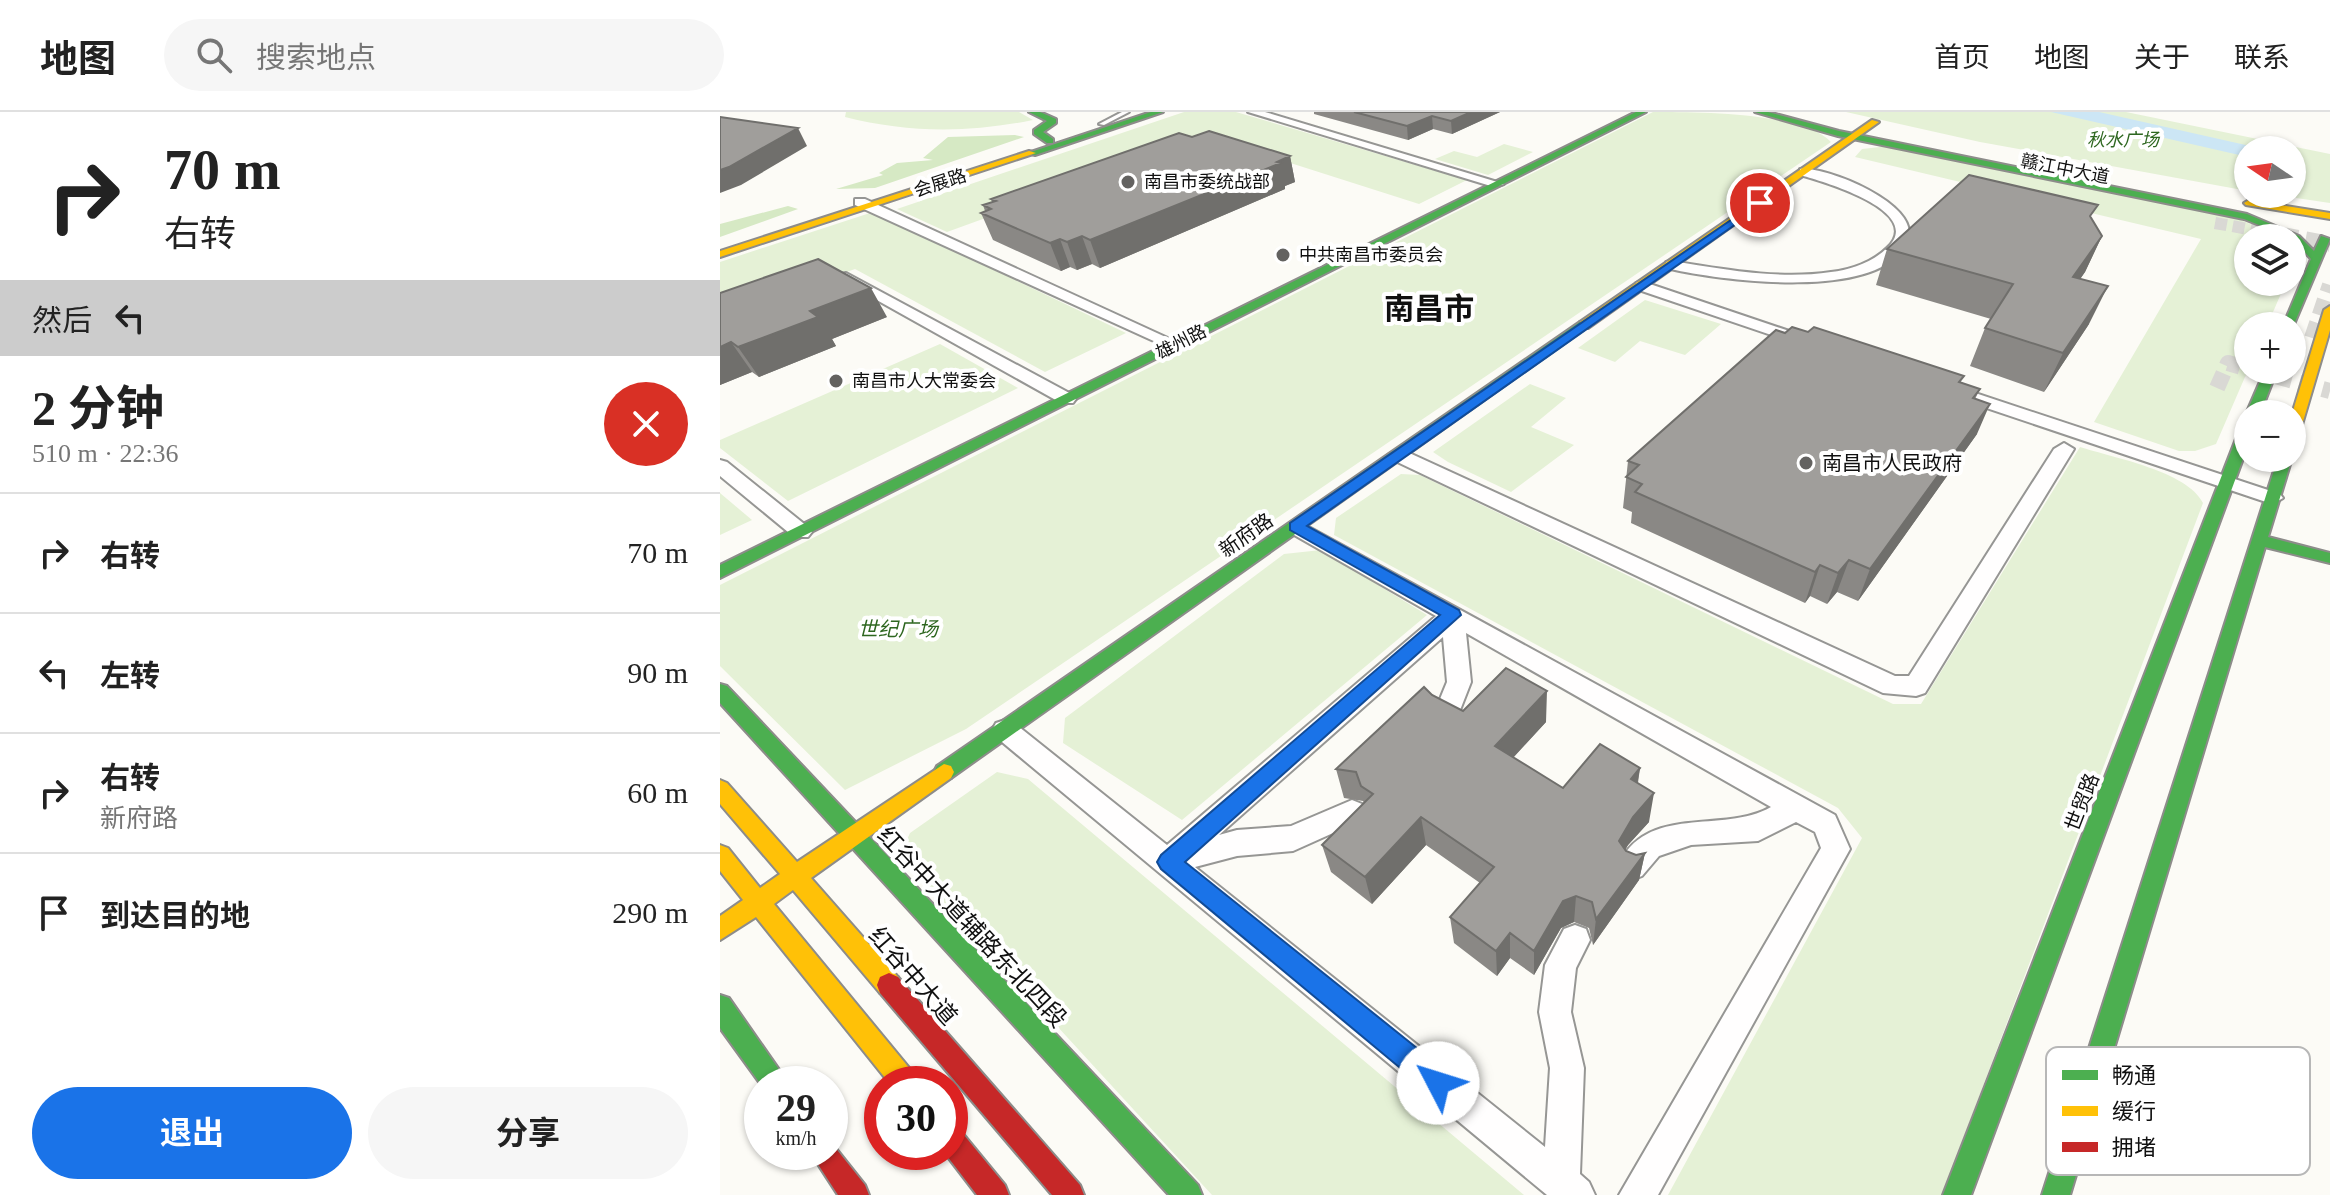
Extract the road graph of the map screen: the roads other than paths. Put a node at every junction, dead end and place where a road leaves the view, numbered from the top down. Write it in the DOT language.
graph roads {
  1 [pos="1033,112"];
  2 [pos="1046,112"];
  3 [pos="1126,112"];
  4 [pos="1140,112"];
  5 [pos="1159,112"];
  6 [pos="1253,112"];
  7 [pos="1642,112"];
  8 [pos="1759,112"];
  9 [pos="1802,112"];
  10 [pos="1840,114"];
  11 [pos="1094,127"];
  12 [pos="1866,129"];
  13 [pos="1050,141"];
  14 [pos="1804,172"];
  15 [pos="2132,174"];
  16 [pos="1498,184"];
  17 [pos="2230,191"];
  18 [pos="864,204"];
  19 [pos="2330,208"];
  20 [pos="2330,217"];
  21 [pos="720,246"];
  22 [pos="720,254"];
  23 [pos="2317,259"];
  24 [pos="1671,265"];
  25 [pos="831,281"];
  26 [pos="1641,286"];
  27 [pos="2330,310"];
  28 [pos="2295,312"];
  29 [pos="1175,345"];
  30 [pos="1820,347"];
  31 [pos="1925,382"];
  32 [pos="1067,399"];
  33 [pos="2303,400"];
  34 [pos="2064,449"];
  35 [pos="1398,455"];
  36 [pos="2234,460"];
  37 [pos="720,466"];
  38 [pos="2281,472"];
  39 [pos="2225,482"];
  40 [pos="2273,498"];
  41 [pos="1296,527"];
  42 [pos="801,532"];
  43 [pos="2260,540"];
  44 [pos="2330,558"];
  45 [pos="720,572"];
  46 [pos="1453,615"];
  47 [pos="720,691"];
  48 [pos="1446,716"];
  49 [pos="1005,730"];
  50 [pos="720,789"];
  51 [pos="1796,807"];
  52 [pos="1352,812"];
  53 [pos="854,835"];
  54 [pos="720,855"];
  55 [pos="1168,862"];
  56 [pos="1632,867"];
  57 [pos="795,876"];
  58 [pos="759,901"];
  59 [pos="720,929"];
  60 [pos="1575,940"];
  61 [pos="720,1007"];
  62 [pos="2102,1047"];
  63 [pos="763,1066"];
  64 [pos="892,1066"];
  65 [pos="968,1161"];
  66 [pos="837,1170"];
  67 [pos="2062,1175"];
  68 [pos="1569,1189"];
  69 [pos="855,1195"];
  70 [pos="995,1195"];
  71 [pos="1070,1195"];
  72 [pos="1188,1195"];
  73 [pos="1638,1195"];
  74 [pos="1957,1195"];
  75 [pos="2056,1195"];
  1 -- 13 [label="main road"];
  2 -- 11 [label="main road"];
  3 -- 11 [label="lane"];
  4 -- 11 [label="main road, 会展路"];
  5 -- 18 [label="main road, 会展路"];
  6 -- 16 [label="street"];
  7 -- 16 [label="main road, 雄州路"];
  8 -- 12 [label="main road"];
  9 -- 12 [label="main road, 赣江中大道"];
  10 -- 12 [label="main road, 赣江中大道"];
  11 -- 13 [label="main road, 会展路"];
  12 -- 14 [label="main road, 新府路"];
  12 -- 15 [label="main road, 赣江中大道"];
  12 -- 20 [label="main road, 赣江中大道"];
  12 -- 23 [label="main road"];
  13 -- 18 [label="main road, 会展路"];
  14 -- 24 [label="main road, 新府路"];
  14 -- 24 [label="street"];
  16 -- 29 [label="main road, 雄州路"];
  17 -- 19 [label="main road"];
  18 -- 21 [label="main road, 会展路"];
  18 -- 22 [label="main road, 会展路"];
  18 -- 29 [label="street"];
  20 -- 23 [label="main road"];
  23 -- 28 [label="main road"];
  24 -- 26 [label="main road, 新府路"];
  25 -- 32 [label="street"];
  26 -- 30 [label="street"];
  26 -- 35 [label="main road, 新府路"];
  27 -- 33 [label="main road"];
  29 -- 32 [label="main road, 雄州路"];
  31 -- 39 [label="street"];
  32 -- 42 [label="main road, 雄州路"];
  34 -- 35 [label="street"];
  35 -- 41 [label="main road, 新府路"];
  36 -- 39 [label="main road, 世贸路"];
  37 -- 42 [label="street"];
  38 -- 40 [label="main road"];
  39 -- 40 [label="street"];
  39 -- 74 [label="main road, 世贸路"];
  40 -- 43 [label="main road"];
  41 -- 46 [label="street"];
  41 -- 49 [label="main road, 新府路"];
  42 -- 45 [label="main road, 雄州路"];
  43 -- 44 [label="main road"];
  43 -- 62 [label="main road"];
  46 -- 48 [label="street"];
  46 -- 51 [label="street"];
  46 -- 55 [label="street"];
  47 -- 53 [label="main road, 红谷中大道辅路东北四段"];
  49 -- 53 [label="main road, 新府路"];
  49 -- 55 [label="street"];
  50 -- 57 [label="main road, 红谷中大道"];
  51 -- 56 [label="street"];
  51 -- 73 [label="street"];
  52 -- 55 [label="street"];
  53 -- 57 [label="main road, 新府路"];
  53 -- 72 [label="main road, 红谷中大道辅路东北四段"];
  54 -- 58 [label="main road"];
  55 -- 68 [label="street"];
  57 -- 58 [label="main road, 新府路"];
  57 -- 71 [label="main road, 红谷中大道"];
  58 -- 59 [label="main road, 新府路"];
  58 -- 64 [label="main road"];
  60 -- 68 [label="street"];
  61 -- 63 [label="main road"];
  65 -- 70 [label="main road"];
  66 -- 69 [label="main road"];
  67 -- 75 [label="main road"];
}
